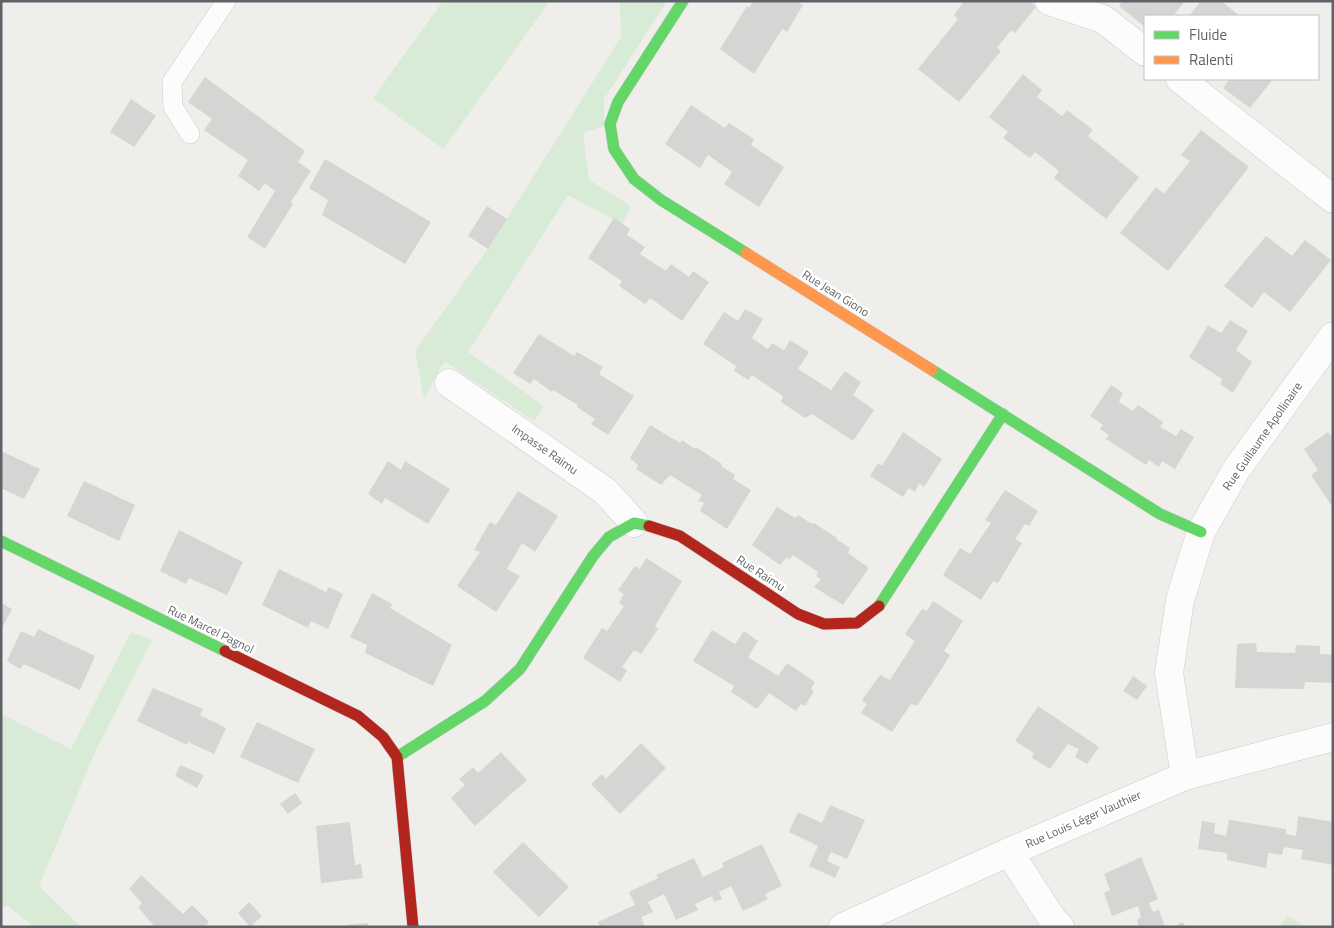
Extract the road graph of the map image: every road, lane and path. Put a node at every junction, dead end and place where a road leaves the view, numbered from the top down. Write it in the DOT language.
graph roads {
  1 [pos="226,1"];
  2 [pos="683,1"];
  3 [pos="1049,1"];
  4 [pos="1144,51"];
  5 [pos="1181,80"];
  6 [pos="190,134"];
  7 [pos="1333,199"];
  8 [pos="1333,336"];
  9 [pos="449,383"];
  10 [pos="1003,414"];
  11 [pos="634,523"];
  12 [pos="1201,532"];
  13 [pos="1,541"];
  14 [pos="1333,737"];
  15 [pos="397,757"];
  16 [pos="1185,776"];
  17 [pos="1008,852"];
  18 [pos="413,927"];
  19 [pos="843,927"];
  20 [pos="1060,927"];
  1 -- 6 [label="lane"];
  2 -- 10 [label="street, Rue Jean Giono"];
  3 -- 4 [label="street"];
  5 -- 7 [label="street"];
  8 -- 12 [label="street, Rue Guillaume Apollinaire"];
  9 -- 11 [label="street, Impasse Raimu"];
  10 -- 11 [label="street, Rue Raimu"];
  10 -- 12 [label="street, Rue Jean Giono"];
  11 -- 15 [label="street"];
  12 -- 16 [label="street, Rue Guillaume Apollinaire"];
  13 -- 15 [label="street, Rue Marcel Pagnol"];
  14 -- 16 [label="street, Rue Louis Léger Vauthier"];
  15 -- 18 [label="street, Rue Marcel Pagnol"];
  16 -- 17 [label="street, Rue Louis Léger Vauthier"];
  17 -- 19 [label="street, Rue Louis Léger Vauthier"];
  17 -- 20 [label="street"];
}
